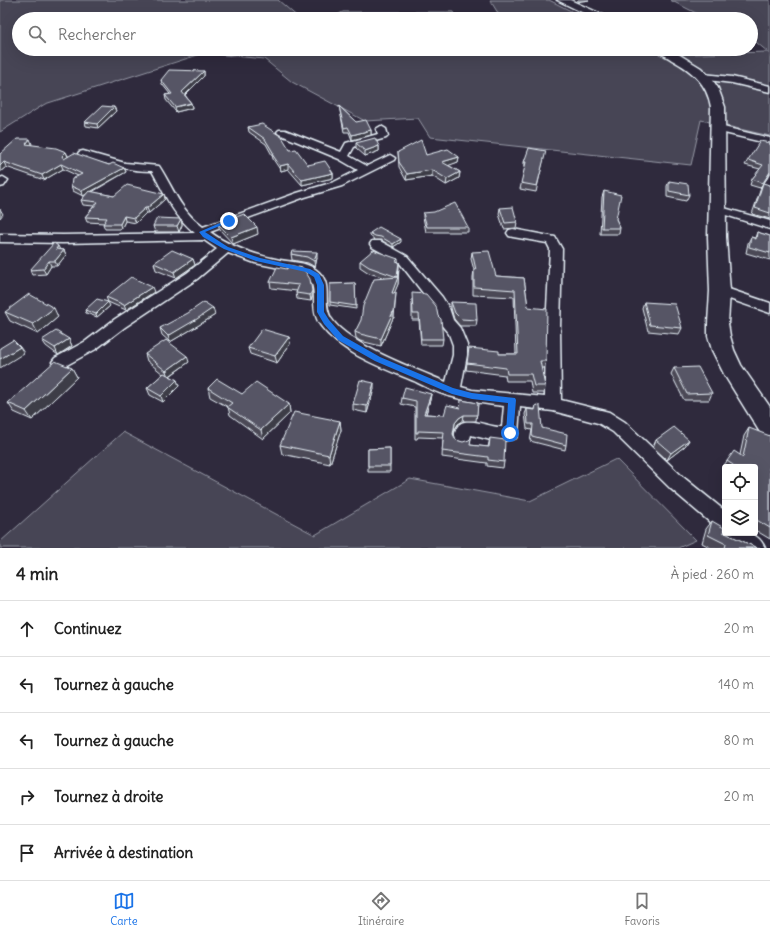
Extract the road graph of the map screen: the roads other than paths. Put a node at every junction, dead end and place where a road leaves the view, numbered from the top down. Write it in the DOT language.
graph roads {
  1 [pos="562,0"];
  2 [pos="589,12"];
  3 [pos="674,56"];
  4 [pos="703,77"];
  5 [pos="770,89"];
  6 [pos="381,128"];
  7 [pos="719,129"];
  8 [pos="282,132"];
  9 [pos="770,141"];
  10 [pos="83,154"];
  11 [pos="343,157"];
  12 [pos="390,158"];
  13 [pos="365,169"];
  14 [pos="717,209"];
  15 [pos="770,225"];
  16 [pos="513,233"];
  17 [pos="203,234"];
  18 [pos="0,238"];
  19 [pos="376,244"];
  20 [pos="226,248"];
  21 [pos="720,291"];
  22 [pos="770,308"];
  23 [pos="60,362"];
  24 [pos="452,391"];
  25 [pos="512,400"];
  26 [pos="553,404"];
  27 [pos="770,427"];
  28 [pos="462,440"];
  29 [pos="722,520"];
  30 [pos="740,536"];
  31 [pos="754,548"];
  1 -- 2 [label="street"];
  3 -- 4 [label="street"];
  4 -- 5 [label="street"];
  4 -- 7 [label="street"];
  6 -- 11 [label="street"];
  7 -- 9 [label="street"];
  7 -- 14 [label="street"];
  8 -- 11 [label="street"];
  10 -- 17 [label="street"];
  11 -- 13 [label="street"];
  12 -- 13 [label="street"];
  13 -- 17 [label="street"];
  14 -- 15 [label="street"];
  14 -- 21 [label="street"];
  16 -- 26 [label="street"];
  17 -- 18 [label="street"];
  17 -- 20 [label="street"];
  19 -- 24 [label="street"];
  20 -- 23 [label="street"];
  20 -- 24 [label="street"];
  21 -- 22 [label="street"];
  21 -- 27 [label="street"];
  24 -- 25 [label="street"];
  25 -- 26 [label="street"];
  25 -- 28 [label="street"];
  26 -- 29 [label="street"];
  30 -- 31 [label="street"];
}
